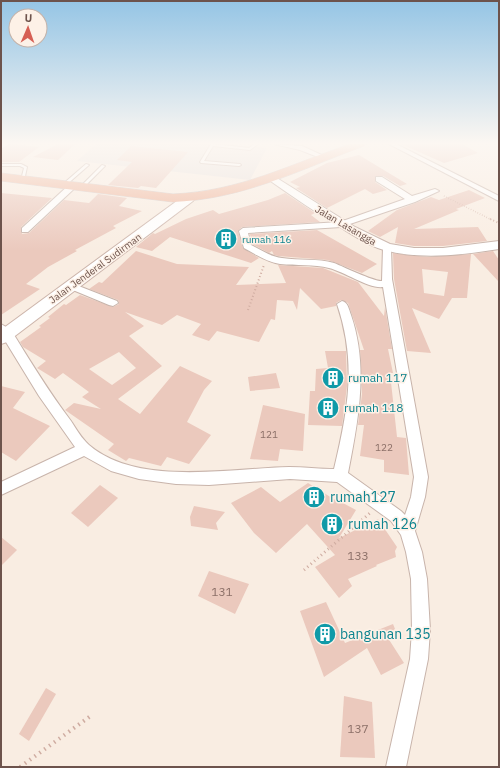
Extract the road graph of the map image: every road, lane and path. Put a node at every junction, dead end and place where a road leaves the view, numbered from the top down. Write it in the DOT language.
graph roads {
  1 [pos="23,180"];
  2 [pos="77,180"];
  3 [pos="82,180"];
  4 [pos="266,180"];
  5 [pos="275,180"];
  6 [pos="380,180"];
  7 [pos="462,180"];
  8 [pos="73,186"];
  9 [pos="435,192"];
  10 [pos="173,198"];
  11 [pos="189,198"];
  12 [pos="499,199"];
  13 [pos="412,200"];
  14 [pos="499,223"];
  15 [pos="341,224"];
  16 [pos="25,230"];
  17 [pos="499,245"];
  18 [pos="387,247"];
  19 [pos="267,257"];
  20 [pos="388,283"];
  21 [pos="71,286"];
  22 [pos="113,303"];
  23 [pos="342,304"];
  24 [pos="248,310"];
  25 [pos="3,331"];
  26 [pos="84,449"];
  27 [pos="340,476"];
  28 [pos="1,489"];
  29 [pos="380,505"];
  30 [pos="407,530"];
  31 [pos="304,570"];
  32 [pos="92,715"];
  33 [pos="20,767"];
  34 [pos="396,767"];
  1 -- 8 [label="highway"];
  2 -- 8 [label="lane"];
  3 -- 8 [label="lane"];
  4 -- 11 [label="highway"];
  5 -- 15 [label="street, Jalan Lasangga"];
  6 -- 13 [label="street"];
  7 -- 12 [label="street"];
  8 -- 10 [label="highway"];
  8 -- 16 [label="street"];
  9 -- 13 [label="street"];
  9 -- 14 [label="path"];
  10 -- 11 [label="highway"];
  10 -- 25 [label="main road, Jalan Jenderal Sudirman"];
  11 -- 21 [label="main road, Jalan Jenderal Sudirman"];
  13 -- 15 [label="street"];
  15 -- 18 [label="street, Jalan Lasangga"];
  15 -- 19 [label="street"];
  17 -- 18 [label="street, Jalan Lasangga"];
  18 -- 20 [label="street"];
  19 -- 20 [label="street"];
  19 -- 24 [label="path"];
  20 -- 30 [label="street"];
  21 -- 22 [label="street"];
  21 -- 25 [label="main road, Jalan Jenderal Sudirman"];
  23 -- 27 [label="street"];
  25 -- 26 [label="street"];
  26 -- 27 [label="street"];
  26 -- 28 [label="street"];
  27 -- 29 [label="street"];
  29 -- 30 [label="street"];
  29 -- 31 [label="path"];
  30 -- 34 [label="street"];
  32 -- 33 [label="path"];
}
